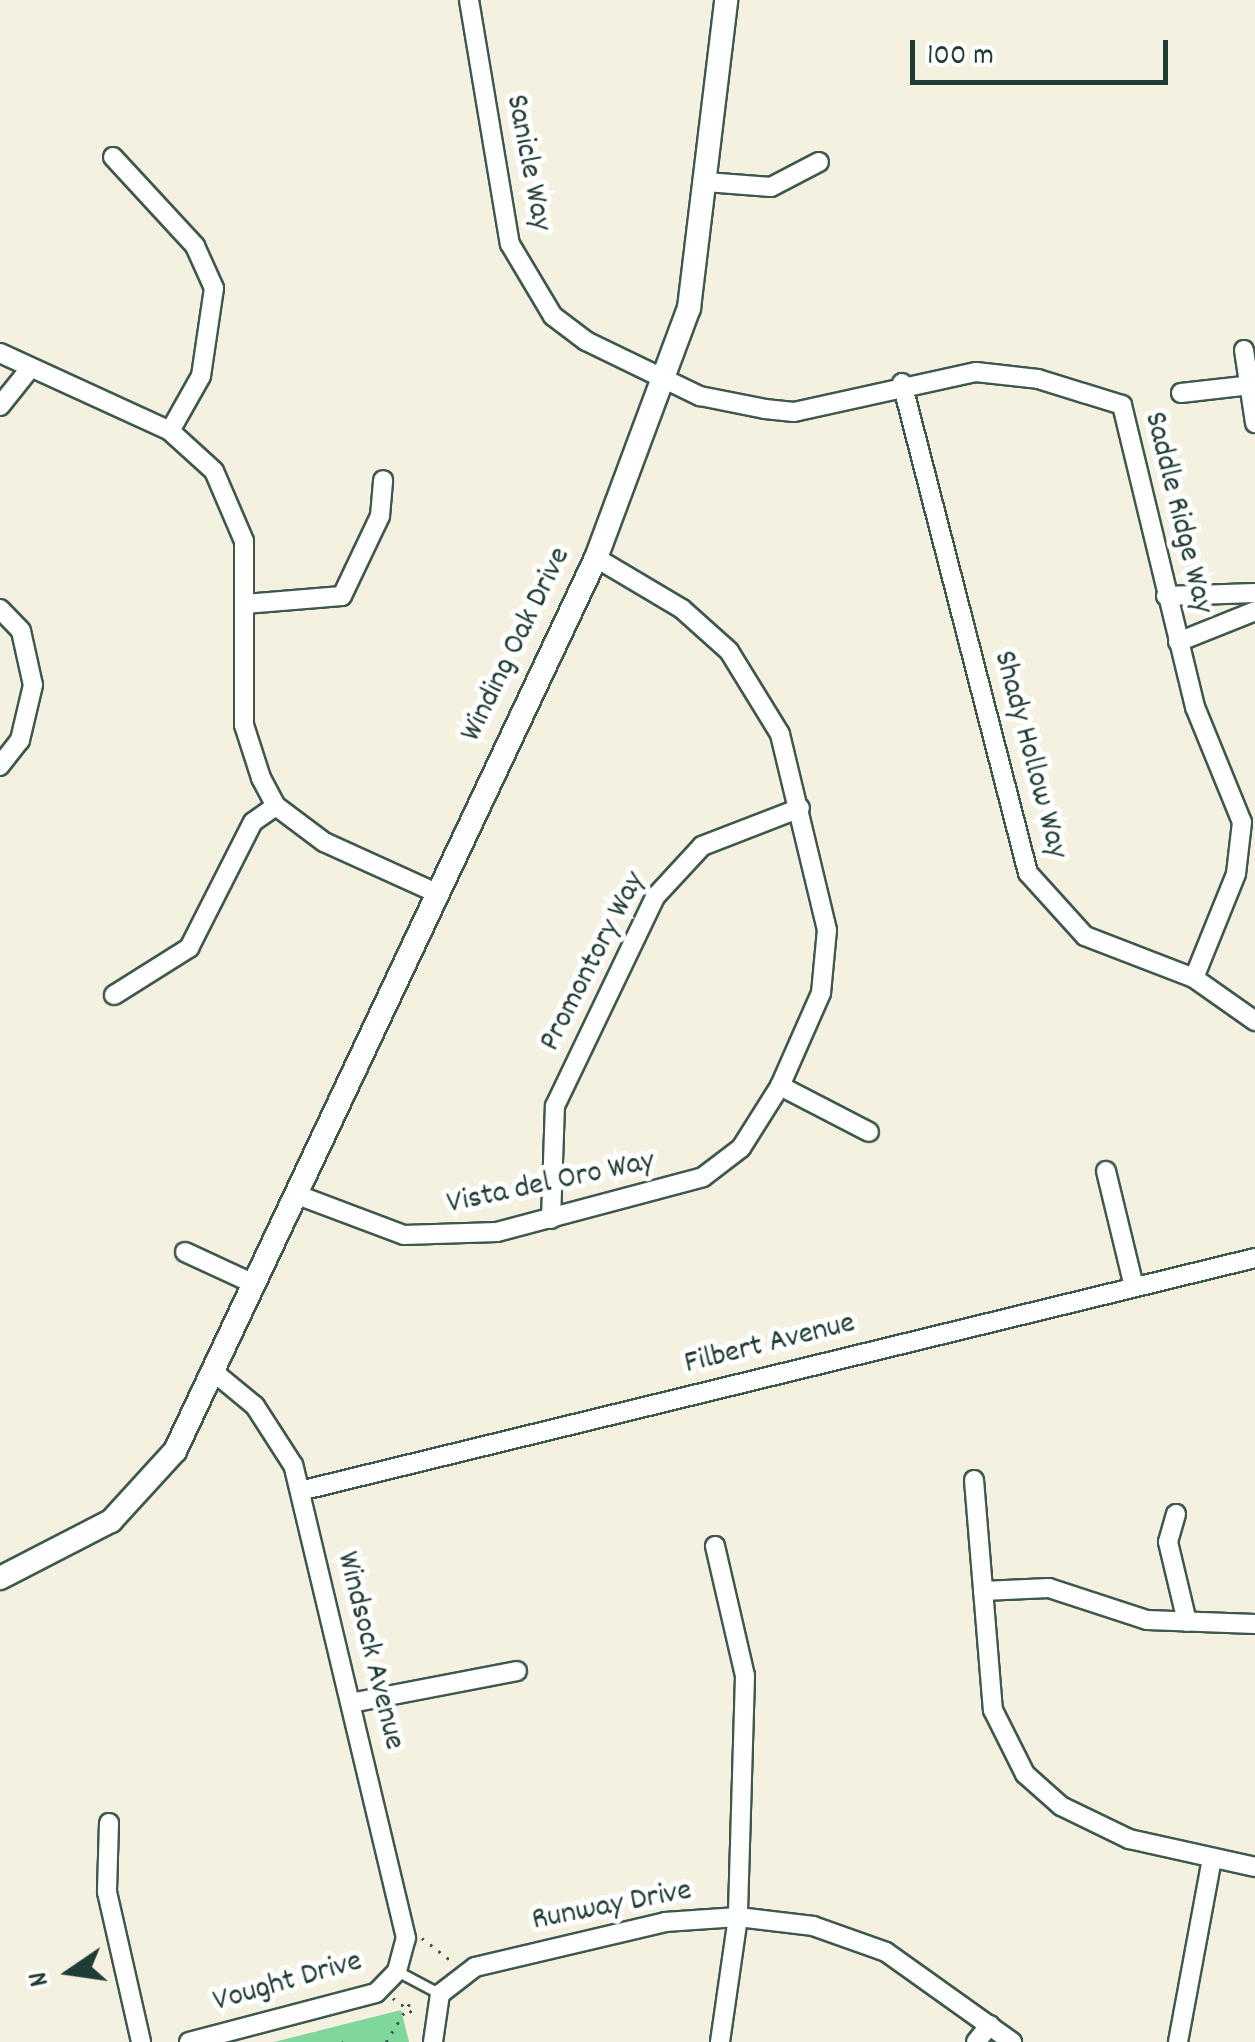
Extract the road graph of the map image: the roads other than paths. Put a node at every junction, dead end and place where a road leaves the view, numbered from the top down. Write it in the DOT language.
graph roads {
  1 [pos="470,0"];
  2 [pos="726,0"];
  3 [pos="113,157"];
  4 [pos="819,162"];
  5 [pos="706,182"];
  6 [pos="1244,350"];
  7 [pos="0,353"];
  8 [pos="28,371"];
  9 [pos="666,382"];
  10 [pos="902,383"];
  11 [pos="1250,385"];
  12 [pos="1181,393"];
  13 [pos="0,406"];
  14 [pos="1255,422"];
  15 [pos="170,431"];
  16 [pos="382,480"];
  17 [pos="596,558"];
  18 [pos="1255,593"];
  19 [pos="1166,596"];
  20 [pos="245,604"];
  21 [pos="0,609"];
  22 [pos="1255,610"];
  23 [pos="1178,642"];
  24 [pos="0,766"];
  25 [pos="276,806"];
  26 [pos="800,808"];
  27 [pos="432,890"];
  28 [pos="1194,978"];
  29 [pos="114,995"];
  30 [pos="1255,1021"];
  31 [pos="780,1086"];
  32 [pos="869,1132"];
  33 [pos="1106,1171"];
  34 [pos="295,1194"];
  35 [pos="551,1220"];
  36 [pos="185,1252"];
  37 [pos="1255,1258"];
  38 [pos="252,1283"];
  39 [pos="1134,1287"];
  40 [pos="215,1373"];
  41 [pos="974,1480"];
  42 [pos="300,1491"];
  43 [pos="1176,1514"];
  44 [pos="715,1546"];
  45 [pos="0,1578"];
  46 [pos="983,1591"];
  47 [pos="1186,1622"];
  48 [pos="1255,1624"];
  49 [pos="517,1671"];
  50 [pos="351,1703"];
  51 [pos="109,1822"];
  52 [pos="1211,1864"];
  53 [pos="1255,1867"];
  54 [pos="738,1917"];
  55 [pos="397,1971"];
  56 [pos="440,1994"];
  57 [pos="990,2025"];
  58 [pos="432,2038"];
  59 [pos="141,2042"];
  60 [pos="189,2042"];
  61 [pos="720,2042"];
  62 [pos="976,2042"];
  63 [pos="1012,2042"];
  64 [pos="1178,2042"];
  1 -- 9 [label="street, Sanicle Way"];
  2 -- 5 [label="street, Winding Oak Drive"];
  3 -- 15 [label="street"];
  4 -- 5 [label="street"];
  5 -- 9 [label="street, Winding Oak Drive"];
  6 -- 11 [label="street"];
  7 -- 8 [label="street"];
  8 -- 13 [label="street"];
  8 -- 15 [label="street"];
  9 -- 10 [label="street, Saddle Ridge Way"];
  9 -- 17 [label="street, Winding Oak Drive"];
  10 -- 19 [label="street, Saddle Ridge Way"];
  10 -- 28 [label="street, Shady Hollow Way"];
  11 -- 12 [label="street"];
  11 -- 14 [label="street"];
  15 -- 20 [label="street"];
  16 -- 20 [label="street"];
  17 -- 26 [label="street, Vista del Oro Way"];
  17 -- 27 [label="street, Winding Oak Drive"];
  18 -- 19 [label="street"];
  19 -- 23 [label="street, Saddle Ridge Way"];
  20 -- 25 [label="street"];
  21 -- 24 [label="street"];
  22 -- 23 [label="street"];
  23 -- 28 [label="street, Saddle Ridge Way"];
  25 -- 27 [label="street"];
  25 -- 29 [label="street"];
  26 -- 31 [label="street, Vista del Oro Way"];
  26 -- 35 [label="street, Promontory Way"];
  27 -- 34 [label="street, Winding Oak Drive"];
  28 -- 30 [label="street, Shady Hollow Way"];
  31 -- 32 [label="street"];
  31 -- 35 [label="street, Vista del Oro Way"];
  33 -- 39 [label="street"];
  34 -- 35 [label="street, Vista del Oro Way"];
  34 -- 38 [label="street, Winding Oak Drive"];
  36 -- 38 [label="street"];
  37 -- 39 [label="street, Filbert Avenue"];
  38 -- 40 [label="street, Winding Oak Drive"];
  39 -- 42 [label="street, Filbert Avenue"];
  40 -- 42 [label="street, Windsock Avenue"];
  40 -- 45 [label="street, Winding Oak Drive"];
  41 -- 46 [label="street"];
  42 -- 50 [label="street, Windsock Avenue"];
  43 -- 47 [label="street"];
  44 -- 54 [label="street"];
  46 -- 47 [label="street"];
  46 -- 52 [label="street"];
  47 -- 48 [label="street"];
  49 -- 50 [label="street"];
  50 -- 55 [label="street, Windsock Avenue"];
  51 -- 59 [label="street"];
  52 -- 53 [label="street"];
  52 -- 64 [label="street"];
  54 -- 56 [label="street, Runway Drive"];
  54 -- 57 [label="street, Runway Drive"];
  54 -- 61 [label="street"];
  55 -- 56 [label="lane"];
  55 -- 60 [label="street, Vought Drive"];
  56 -- 58 [label="street"];
  57 -- 62 [label="street"];
  57 -- 63 [label="street, Runway Drive"];
}
